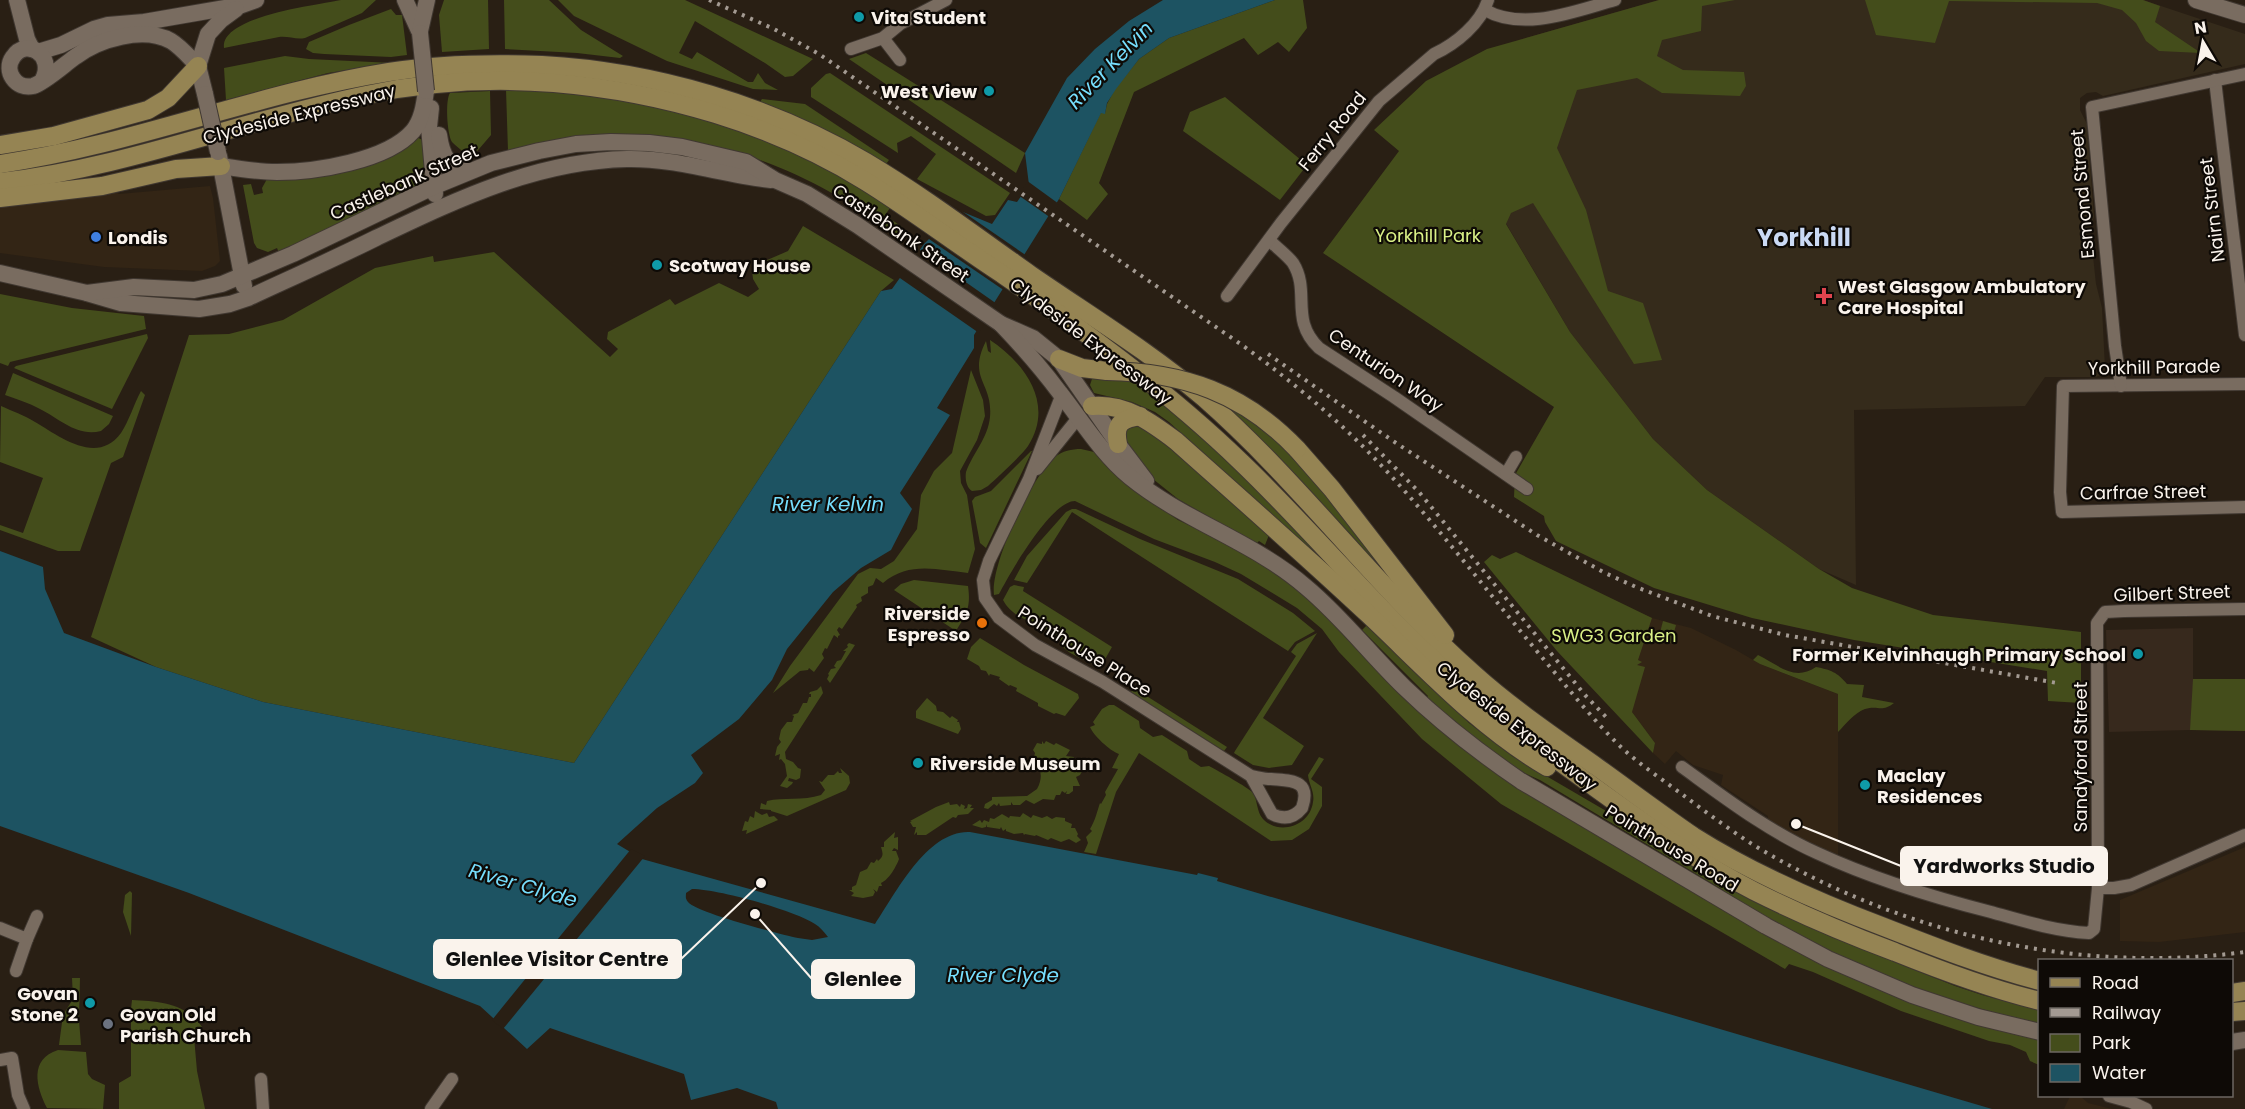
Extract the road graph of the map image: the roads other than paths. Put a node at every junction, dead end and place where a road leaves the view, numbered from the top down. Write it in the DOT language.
graph roads {
  1 [pos="17,0"];
  2 [pos="405,0"];
  3 [pos="427,0"];
  4 [pos="946,0"];
  5 [pos="1615,0"];
  6 [pos="2196,0"];
  7 [pos="249,3"];
  8 [pos="2217,3"];
  9 [pos="1487,5"];
  10 [pos="2245,15"];
  11 [pos="420,33"];
  12 [pos="883,38"];
  13 [pos="851,49"];
  14 [pos="20,53"];
  15 [pos="900,60"];
  16 [pos="198,66"];
  17 [pos="2245,74"];
  18 [pos="0,75"];
  19 [pos="43,79"];
  20 [pos="2215,80"];
  21 [pos="16,82"];
  22 [pos="426,91"];
  23 [pos="431,108"];
  24 [pos="0,145"];
  25 [pos="671,154"];
  26 [pos="220,159"];
  27 [pos="0,164"];
  28 [pos="469,171"];
  29 [pos="0,182"];
  30 [pos="435,186"];
  31 [pos="0,198"];
  32 [pos="436,209"];
  33 [pos="1269,240"];
  34 [pos="0,273"];
  35 [pos="241,278"];
  36 [pos="87,293"];
  37 [pos="1227,296"];
  38 [pos="248,298"];
  39 [pos="1068,310"];
  40 [pos="1001,324"];
  41 [pos="2245,335"];
  42 [pos="1059,358"];
  43 [pos="1082,375"];
  44 [pos="2245,384"];
  45 [pos="2121,386"];
  46 [pos="1062,394"];
  47 [pos="1085,412"];
  48 [pos="1140,416"];
  49 [pos="1118,444"];
  50 [pos="1516,457"];
  51 [pos="1506,474"];
  52 [pos="1029,479"];
  53 [pos="1527,489"];
  54 [pos="2060,492"];
  55 [pos="1157,495"];
  56 [pos="2245,507"];
  57 [pos="2245,609"];
  58 [pos="2101,616"];
  59 [pos="1479,679"];
  60 [pos="1682,767"];
  61 [pos="1251,776"];
  62 [pos="1652,828"];
  63 [pos="2245,835"];
  64 [pos="2098,888"];
  65 [pos="36,916"];
  66 [pos="0,928"];
  67 [pos="27,939"];
  68 [pos="16,971"];
  69 [pos="2038,980"];
  70 [pos="2038,1000"];
  71 [pos="2038,1032"];
  72 [pos="0,1060"];
  73 [pos="261,1079"];
  74 [pos="452,1079"];
  75 [pos="2115,1097"];
  76 [pos="24,1109"];
  77 [pos="262,1109"];
  78 [pos="431,1109"];
  79 [pos="2146,1109"];
  1 -- 14 [label="main road"];
  2 -- 11 [label="main road"];
  3 -- 11 [label="main road"];
  4 -- 12 [label="street"];
  5 -- 9 [label="street"];
  6 -- 8 [label="main road"];
  7 -- 14 [label="main road"];
  7 -- 16 [label="main road"];
  8 -- 10 [label="main road"];
  9 -- 33 [label="street, Ferry Road"];
  11 -- 22 [label="main road, bridge"];
  12 -- 13 [label="street"];
  12 -- 15 [label="street"];
  14 -- 19 [label="main road"];
  14 -- 21 [label="main road"];
  16 -- 19 [label="main road"];
  16 -- 24 [label="main road"];
  16 -- 26 [label="main road, bridge"];
  17 -- 20 [label="street"];
  18 -- 21 [label="street"];
  19 -- 21 [label="main road"];
  20 -- 41 [label="street, Nairn Street"];
  20 -- 45 [label="street, Esmond Street"];
  22 -- 23 [label="main road"];
  22 -- 26 [label="main road"];
  23 -- 28 [label="main road"];
  23 -- 30 [label="main road"];
  25 -- 28 [label="main road, Castlebank Street"];
  25 -- 32 [label="main road, Castlebank Street"];
  25 -- 40 [label="main road, Castlebank Street"];
  26 -- 31 [label="main road"];
  26 -- 35 [label="main road"];
  27 -- 39 [label="main road, Clydeside Expressway"];
  28 -- 30 [label="main road, Castlebank Street"];
  29 -- 39 [label="main road, Clydeside Expressway"];
  30 -- 32 [label="main road"];
  30 -- 35 [label="main road, Castlebank Street"];
  32 -- 38 [label="main road, Castlebank Street"];
  33 -- 37 [label="street, Ferry Road"];
  33 -- 51 [label="street, Centurion Way"];
  34 -- 36 [label="main road, Castlebank Street"];
  35 -- 36 [label="main road, Castlebank Street"];
  35 -- 38 [label="main road"];
  36 -- 38 [label="main road, Castlebank Street"];
  39 -- 59 [label="main road, Clydeside Expressway"];
  39 -- 62 [label="main road, Clydeside Expressway"];
  40 -- 42 [label="main road, Castlebank Street"];
  40 -- 46 [label="main road, Castlebank Street"];
  42 -- 43 [label="main road"];
  43 -- 46 [label="main road"];
  43 -- 47 [label="main road"];
  43 -- 59 [label="main road, bridge"];
  44 -- 45 [label="street, Yorkhill Parade"];
  45 -- 54 [label="street, Yorkhill Parade"];
  46 -- 47 [label="main road, Castlebank Street"];
  46 -- 52 [label="street, Pointhouse Place"];
  47 -- 48 [label="main road"];
  47 -- 49 [label="main road, Pointhouse Road"];
  47 -- 52 [label="street, Pointhouse Place"];
  47 -- 55 [label="main road, Pointhouse Road"];
  48 -- 49 [label="main road"];
  48 -- 62 [label="main road"];
  49 -- 55 [label="main road, Pointhouse Road"];
  50 -- 51 [label="street"];
  51 -- 53 [label="street, Centurion Way"];
  52 -- 61 [label="street, Pointhouse Place"];
  54 -- 56 [label="street, Carfrae Street"];
  55 -- 71 [label="main road, Pointhouse Road"];
  57 -- 58 [label="street, Gilbert Street"];
  58 -- 64 [label="street, Sandyford Street"];
  59 -- 69 [label="main road, Clydeside Expressway"];
  60 -- 64 [label="street, Sandyford Street"];
  61 -- 61 [label="street, Pointhouse Place"];
  62 -- 70 [label="main road, Clydeside Expressway"];
  63 -- 64 [label="street"];
  65 -- 67 [label="street"];
  66 -- 67 [label="street"];
  67 -- 68 [label="street"];
  72 -- 76 [label="street"];
  73 -- 77 [label="street"];
  74 -- 78 [label="street"];
  75 -- 79 [label="street"];
}
